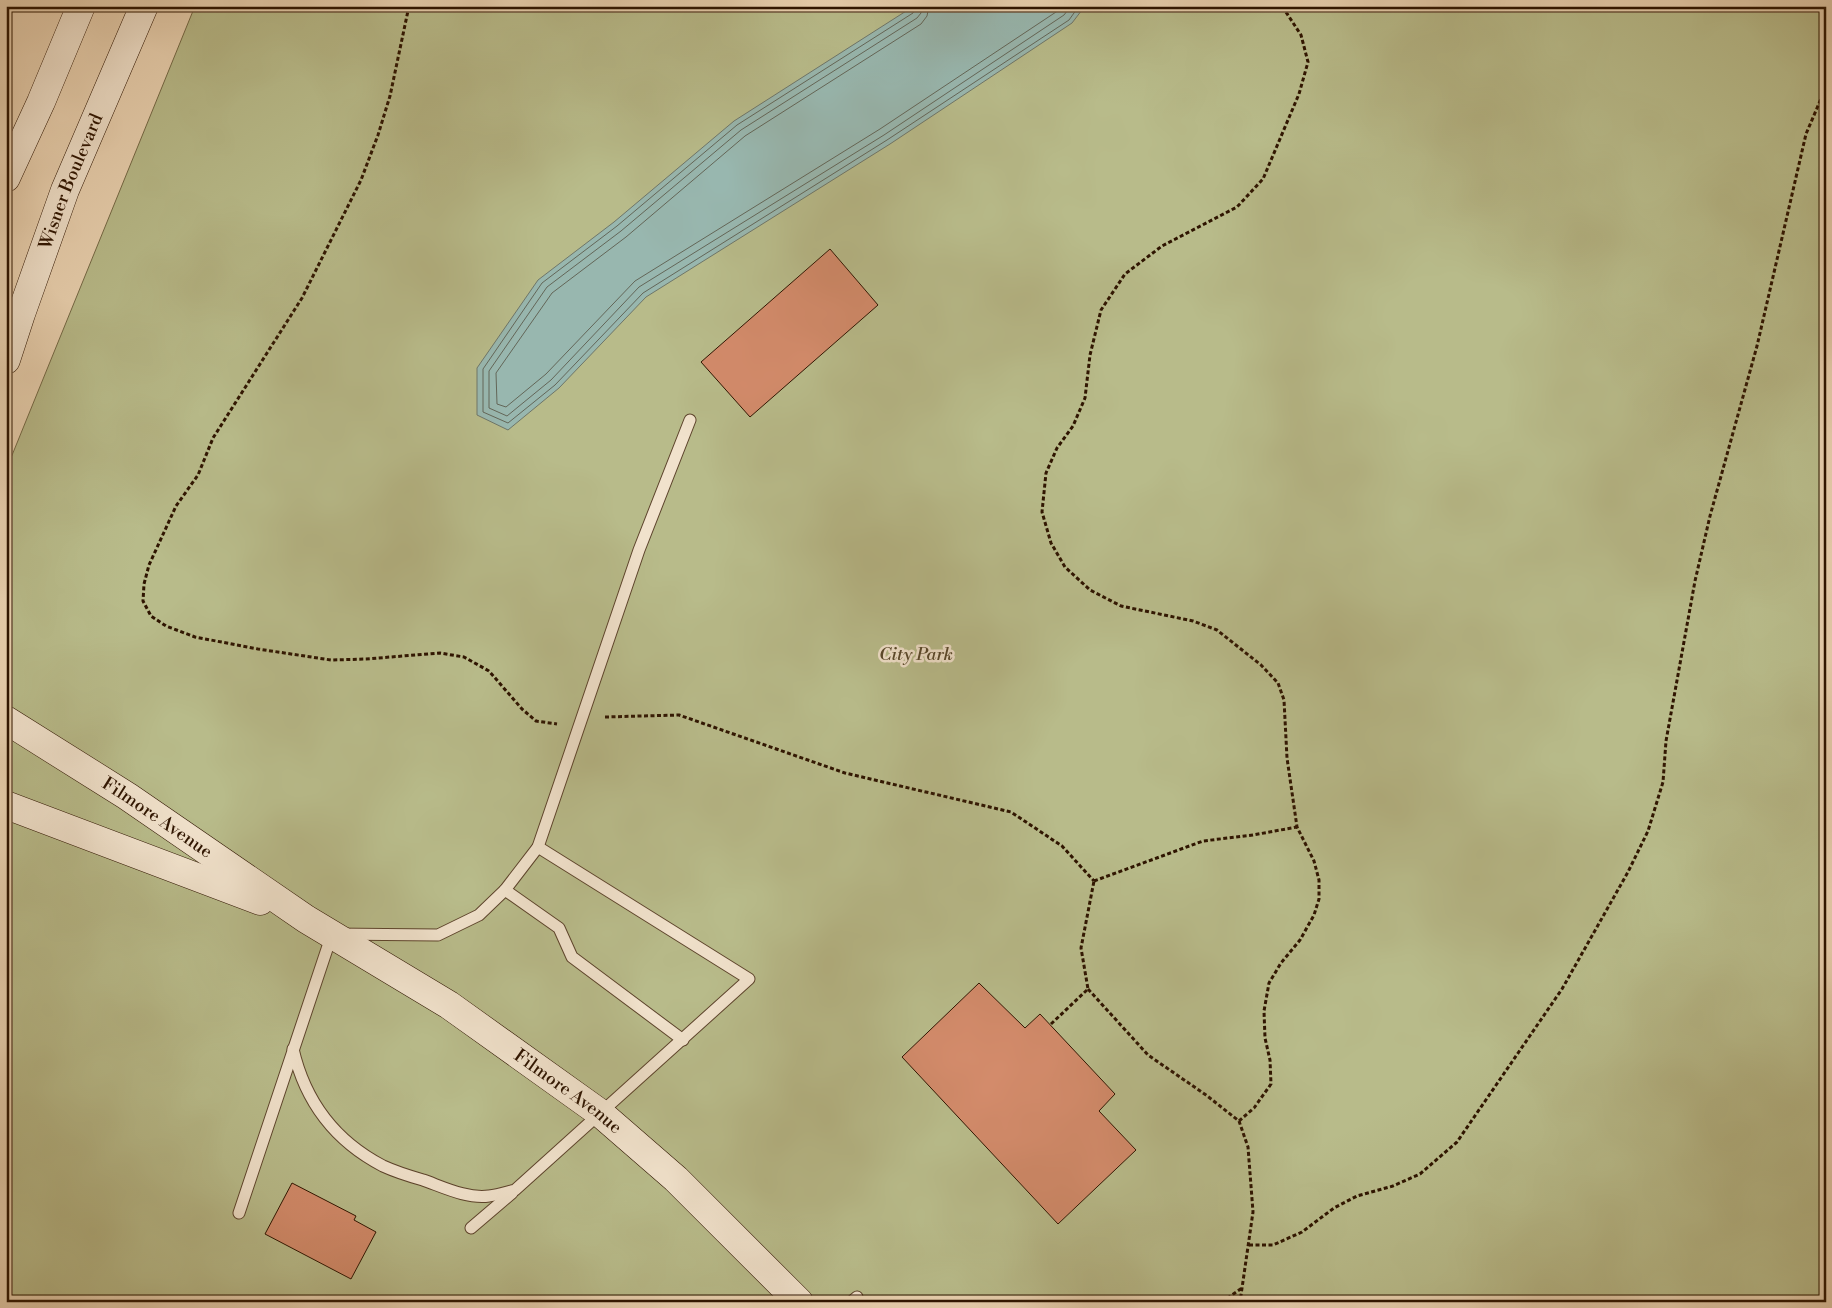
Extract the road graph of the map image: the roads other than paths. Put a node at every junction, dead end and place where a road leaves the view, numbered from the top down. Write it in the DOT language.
graph roads {
  1 [pos="81,6"];
  2 [pos="144,6"];
  3 [pos="6,178"];
  4 [pos="6,360"];
  5 [pos="690,420"];
  6 [pos="6,720"];
  7 [pos="6,804"];
  8 [pos="538,847"];
  9 [pos="505,890"];
  10 [pos="306,919"];
  11 [pos="332,934"];
  12 [pos="683,1040"];
  13 [pos="293,1048"];
  14 [pos="600,1113"];
  15 [pos="515,1190"];
  16 [pos="239,1213"];
  17 [pos="471,1228"];
  18 [pos="799,1302"];
  1 -- 3 [label="street"];
  2 -- 4 [label="street, Wisner Boulevard"];
  5 -- 8 [label="lane"];
  6 -- 10 [label="street, Filmore Avenue"];
  7 -- 10 [label="street, Filmore Avenue"];
  8 -- 9 [label="lane"];
  8 -- 12 [label="lane"];
  9 -- 11 [label="lane"];
  9 -- 12 [label="lane"];
  10 -- 11 [label="street, Filmore Avenue"];
  11 -- 13 [label="lane"];
  11 -- 14 [label="street, Filmore Avenue"];
  12 -- 14 [label="lane"];
  13 -- 15 [label="lane"];
  13 -- 16 [label="lane"];
  14 -- 15 [label="lane"];
  14 -- 18 [label="street, Filmore Avenue"];
  15 -- 17 [label="lane"];
}
